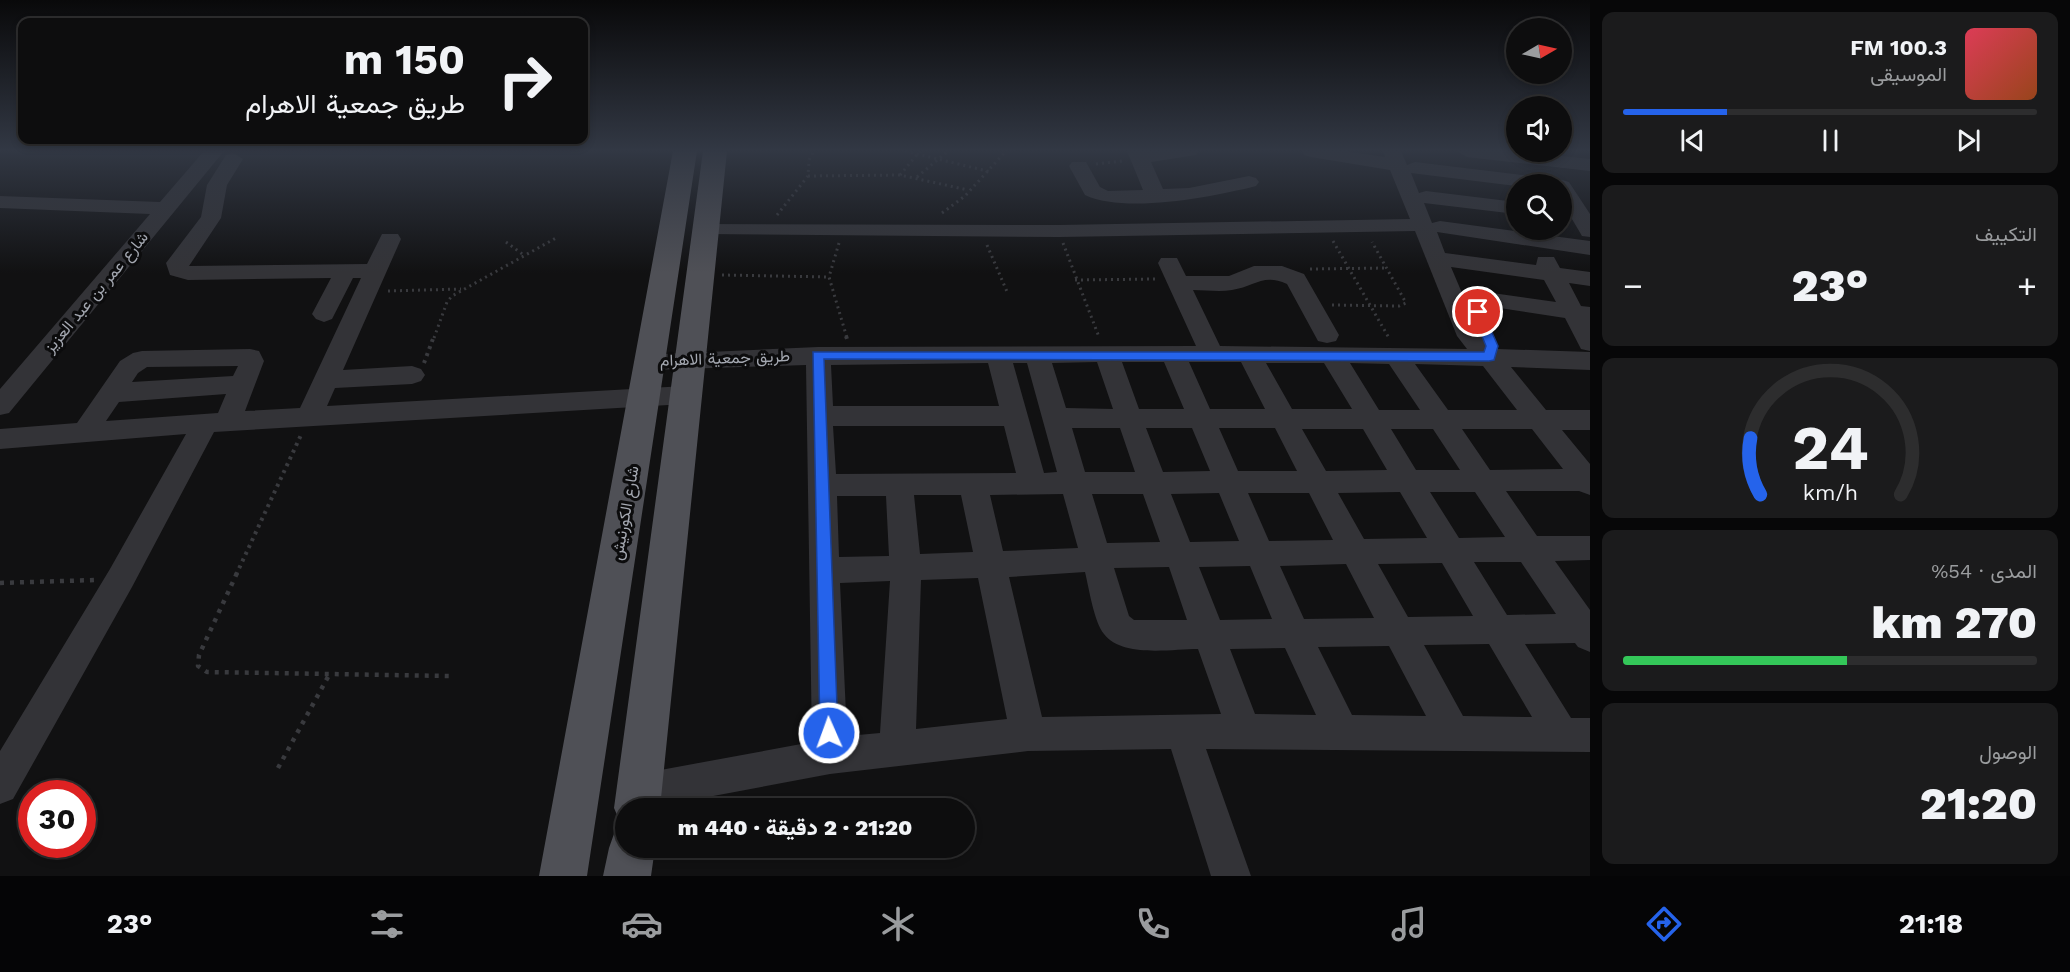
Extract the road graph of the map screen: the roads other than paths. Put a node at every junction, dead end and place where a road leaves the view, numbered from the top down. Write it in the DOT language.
graph roads {
  1 [pos="168,192"];
  2 [pos="178,192"];
  3 [pos="216,192"];
  4 [pos="679,192"];
  5 [pos="710,192"];
  6 [pos="1093,192"];
  7 [pos="1154,192"];
  8 [pos="1200,192"];
  9 [pos="1417,192"];
  10 [pos="1423,192"];
  11 [pos="1156,196"];
  12 [pos="1426,197"];
  13 [pos="0,202"];
  14 [pos="1572,205"];
  15 [pos="1506,207"];
  16 [pos="156,209"];
  17 [pos="1581,220"];
  18 [pos="1431,226"];
  19 [pos="706,228"];
  20 [pos="1506,233"];
  21 [pos="390,239"];
  22 [pos="1535,240"];
  23 [pos="1554,240"];
  24 [pos="1590,248"];
  25 [pos="1446,259"];
  26 [pos="345,272"];
  27 [pos="1553,274"];
  28 [pos="1590,279"];
  29 [pos="370,281"];
  30 [pos="1471,297"];
  31 [pos="324,314"];
  32 [pos="1582,314"];
  33 [pos="1590,343"];
  34 [pos="1329,345"];
  35 [pos="1392,346"];
  36 [pos="998,354"];
  37 [pos="1037,354"];
  38 [pos="1106,354"];
  39 [pos="1173,354"];
  40 [pos="1212,354"];
  41 [pos="1249,354"];
  42 [pos="818,355"];
  43 [pos="1489,357"];
  44 [pos="689,360"];
  45 [pos="651,361"];
  46 [pos="1590,362"];
  47 [pos="412,375"];
  48 [pos="0,379"];
  49 [pos="326,380"];
  50 [pos="685,395"];
  51 [pos="645,397"];
  52 [pos="0,406"];
  53 [pos="819,416"];
  54 [pos="1014,416"];
  55 [pos="309,417"];
  56 [pos="1056,418"];
  57 [pos="1130,418"];
  58 [pos="1370,418"];
  59 [pos="1437,418"];
  60 [pos="1200,419"];
  61 [pos="1284,419"];
  62 [pos="1539,420"];
  63 [pos="1590,420"];
  64 [pos="216,422"];
  65 [pos="85,432"];
  66 [pos="0,439"];
  67 [pos="1480,479"];
  68 [pos="1407,480"];
  69 [pos="1317,481"];
  70 [pos="1589,481"];
  71 [pos="1153,482"];
  72 [pos="1227,482"];
  73 [pos="1033,483"];
  74 [pos="1074,483"];
  75 [pos="899,484"];
  76 [pos="973,484"];
  77 [pos="821,485"];
  78 [pos="1590,548"];
  79 [pos="1529,549"];
  80 [pos="1450,550"];
  81 [pos="1356,552"];
  82 [pos="1258,553"];
  83 [pos="1180,555"];
  84 [pos="1095,556"];
  85 [pos="991,564"];
  86 [pos="905,567"];
  87 [pos="824,570"];
  88 [pos="1498,630"];
  89 [pos="1588,631"];
  90 [pos="1398,632"];
  91 [pos="1294,633"];
  92 [pos="1209,635"];
  93 [pos="1244,731"];
  94 [pos="1183,732"];
  95 [pos="1342,732"];
  96 [pos="1453,732"];
  97 [pos="1028,734"];
  98 [pos="1576,735"];
  99 [pos="897,748"];
  100 [pos="830,756"];
  101 [pos="0,786"];
  102 [pos="638,798"];
  103 [pos="647,798"];
  104 [pos="630,858"];
  105 [pos="563,876"];
  106 [pos="627,876"];
  107 [pos="1231,876"];
  1 -- 16 [label="street, شارع عمر بن عبد العزيز"];
  2 -- 16 [label="street, شارع عمر بن عبد العزيز"];
  3 -- 26 [label="street"];
  4 -- 45 [label="main road, شارع الكورنيش"];
  5 -- 19 [label="main road"];
  6 -- 11 [label="street"];
  7 -- 11 [label="street"];
  8 -- 11 [label="street"];
  9 -- 18 [label="street"];
  10 -- 12 [label="street"];
  12 -- 15 [label="street"];
  12 -- 18 [label="street"];
  13 -- 16 [label="street"];
  14 -- 17 [label="street"];
  16 -- 48 [label="street, شارع عمر بن عبد العزيز"];
  16 -- 52 [label="street, شارع عمر بن عبد العزيز"];
  18 -- 19 [label="street"];
  18 -- 20 [label="street"];
  18 -- 25 [label="street"];
  19 -- 44 [label="main road"];
  21 -- 29 [label="street"];
  22 -- 27 [label="street"];
  23 -- 24 [label="street"];
  25 -- 27 [label="street"];
  25 -- 30 [label="street"];
  25 -- 43 [label="street"];
  26 -- 29 [label="street"];
  26 -- 31 [label="street"];
  27 -- 28 [label="street"];
  27 -- 32 [label="street"];
  29 -- 49 [label="street"];
  30 -- 32 [label="street"];
  30 -- 43 [label="street"];
  32 -- 33 [label="street"];
  34 -- 35 [label="street, طريق جمعية الاهرام"];
  34 -- 40 [label="street"];
  34 -- 41 [label="street, طريق جمعية الاهرام"];
  34 -- 58 [label="street"];
  35 -- 43 [label="street, طريق جمعية الاهرام"];
  35 -- 59 [label="street"];
  36 -- 37 [label="street, طريق جمعية الاهرام"];
  36 -- 42 [label="street, طريق جمعية الاهرام"];
  36 -- 54 [label="street"];
  37 -- 38 [label="street, طريق جمعية الاهرام"];
  37 -- 56 [label="street"];
  38 -- 39 [label="street, طريق جمعية الاهرام"];
  38 -- 57 [label="street"];
  39 -- 40 [label="street, طريق جمعية الاهرام"];
  39 -- 60 [label="street"];
  40 -- 41 [label="street, طريق جمعية الاهرام"];
  41 -- 61 [label="street"];
  42 -- 44 [label="street, طريق جمعية الاهرام"];
  42 -- 53 [label="street"];
  43 -- 46 [label="street, طريق جمعية الاهرام"];
  43 -- 62 [label="street"];
  44 -- 45 [label="street, طريق جمعية الاهرام"];
  44 -- 50 [label="main road"];
  45 -- 51 [label="main road, شارع الكورنيش"];
  47 -- 49 [label="street"];
  49 -- 55 [label="street"];
  50 -- 51 [label="street"];
  50 -- 102 [label="main road"];
  51 -- 55 [label="street"];
  51 -- 105 [label="main road, شارع الكورنيش"];
  53 -- 54 [label="street"];
  53 -- 77 [label="street"];
  54 -- 73 [label="street"];
  55 -- 64 [label="street"];
  56 -- 57 [label="street"];
  56 -- 74 [label="street"];
  57 -- 60 [label="street"];
  57 -- 71 [label="street"];
  58 -- 59 [label="street"];
  58 -- 61 [label="street"];
  58 -- 68 [label="street"];
  59 -- 62 [label="street"];
  59 -- 67 [label="street"];
  60 -- 61 [label="street"];
  60 -- 72 [label="street"];
  61 -- 69 [label="street"];
  62 -- 63 [label="street"];
  62 -- 70 [label="street"];
  64 -- 65 [label="street"];
  64 -- 65 [label="street"];
  64 -- 101 [label="street"];
  65 -- 66 [label="street"];
  67 -- 68 [label="street"];
  67 -- 70 [label="street"];
  67 -- 79 [label="street"];
  68 -- 69 [label="street"];
  68 -- 80 [label="street"];
  69 -- 72 [label="street"];
  69 -- 81 [label="street"];
  71 -- 72 [label="street"];
  71 -- 74 [label="street"];
  71 -- 83 [label="street"];
  72 -- 82 [label="street"];
  73 -- 74 [label="street"];
  73 -- 76 [label="street"];
  74 -- 84 [label="street"];
  75 -- 76 [label="street"];
  75 -- 77 [label="street"];
  75 -- 86 [label="street"];
  76 -- 85 [label="street"];
  77 -- 87 [label="street"];
  78 -- 79 [label="street"];
  79 -- 80 [label="street"];
  79 -- 89 [label="street"];
  80 -- 81 [label="street"];
  80 -- 88 [label="street"];
  81 -- 82 [label="street"];
  81 -- 90 [label="street"];
  82 -- 83 [label="street"];
  82 -- 91 [label="street"];
  83 -- 84 [label="street"];
  83 -- 92 [label="street"];
  84 -- 85 [label="street"];
  84 -- 92 [label="street"];
  85 -- 86 [label="street"];
  85 -- 97 [label="street"];
  86 -- 87 [label="street"];
  86 -- 99 [label="street"];
  87 -- 100 [label="street"];
  88 -- 89 [label="street"];
  88 -- 90 [label="street"];
  88 -- 98 [label="street"];
  90 -- 91 [label="street"];
  90 -- 96 [label="street"];
  91 -- 92 [label="street"];
  91 -- 95 [label="street"];
  92 -- 93 [label="street"];
  93 -- 94 [label="street"];
  93 -- 95 [label="street"];
  94 -- 97 [label="street"];
  94 -- 107 [label="street"];
  95 -- 96 [label="street"];
  96 -- 98 [label="street"];
  97 -- 99 [label="street"];
  99 -- 100 [label="street"];
  100 -- 103 [label="street"];
  104 -- 106 [label="main road"];
}
